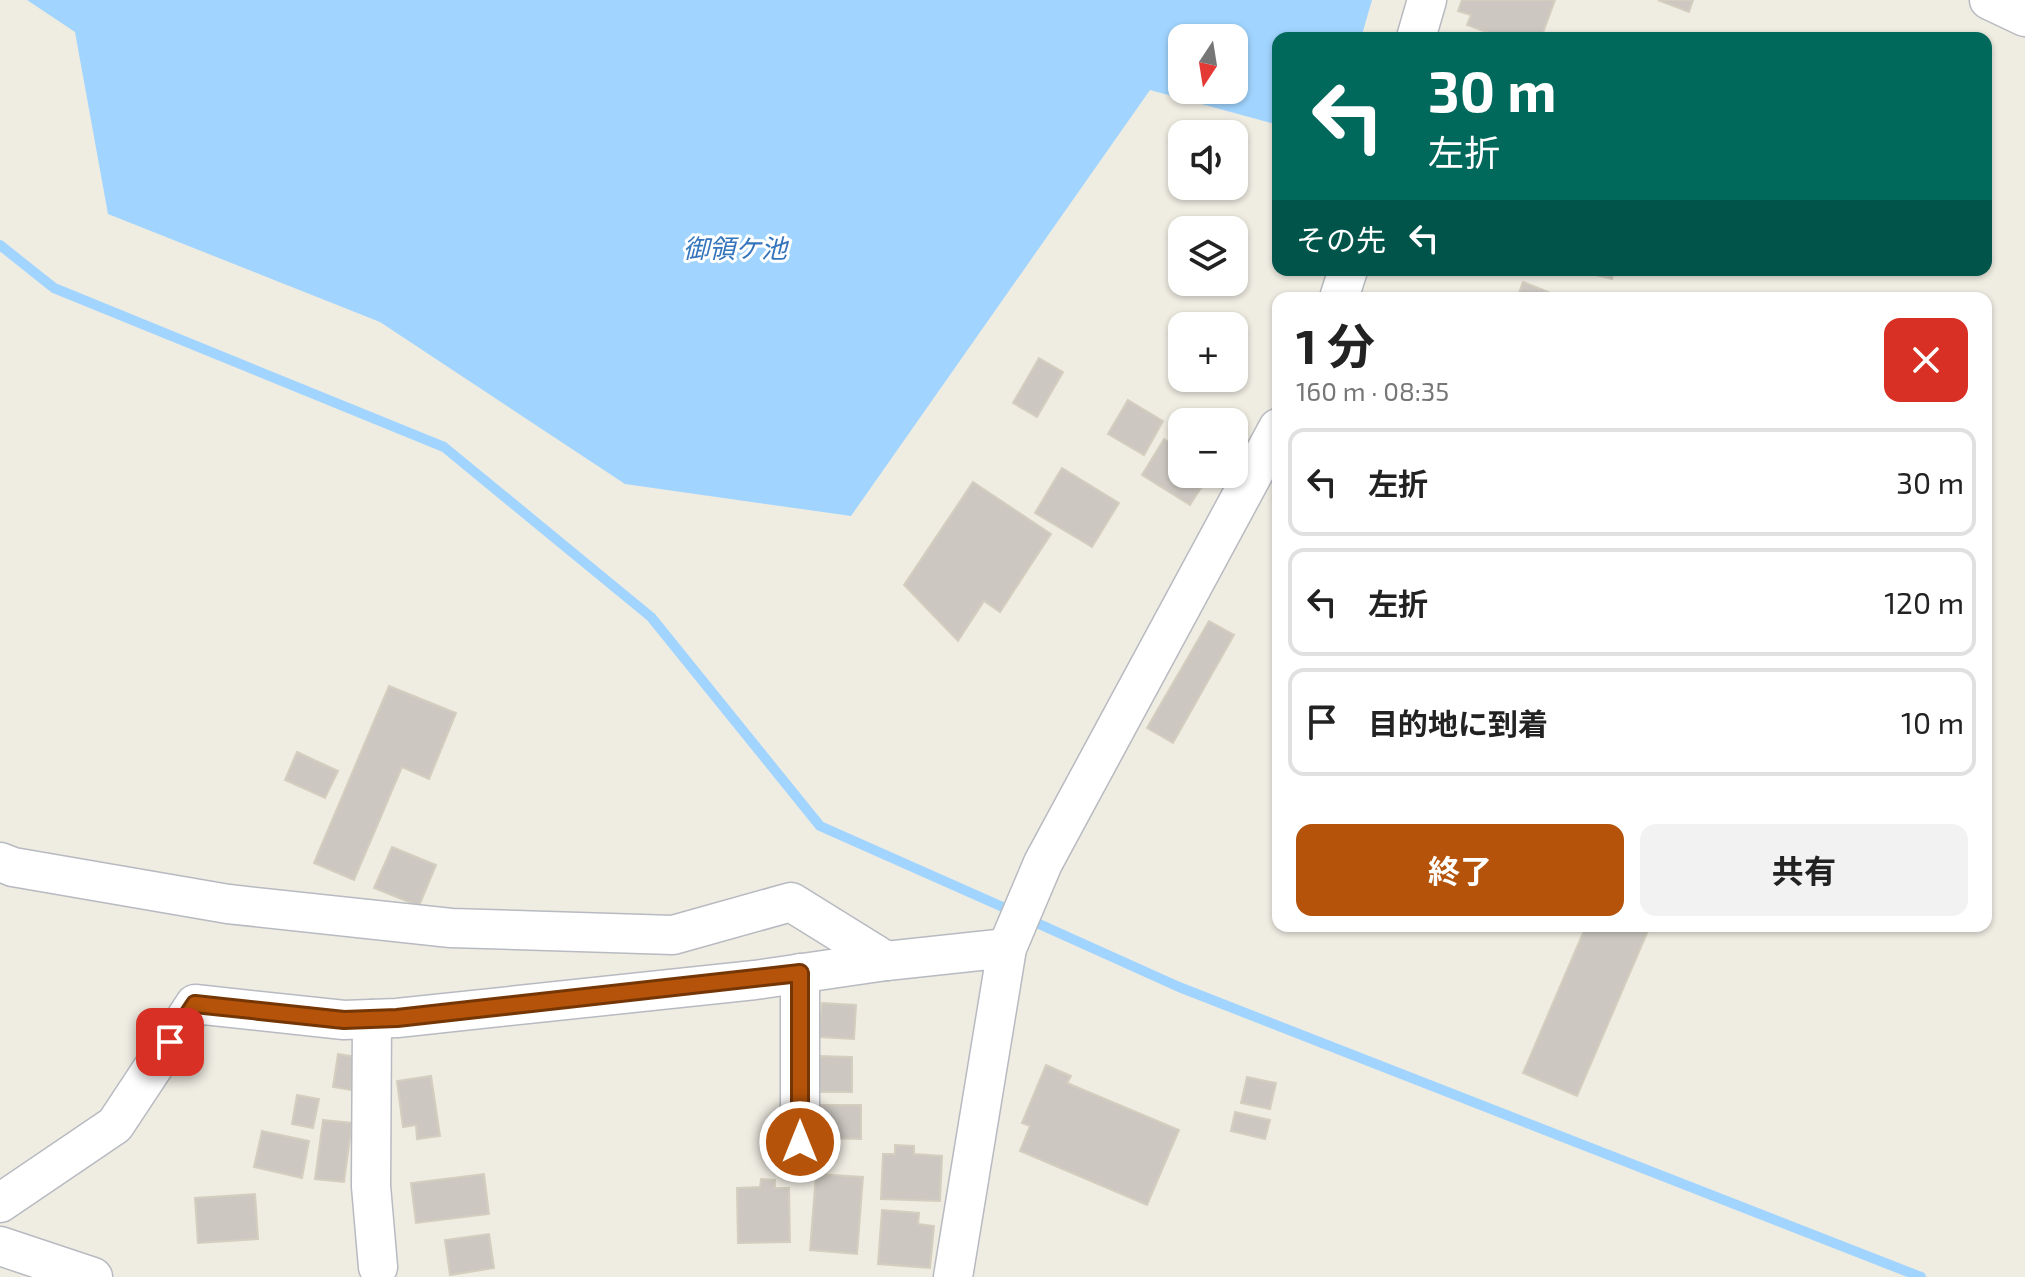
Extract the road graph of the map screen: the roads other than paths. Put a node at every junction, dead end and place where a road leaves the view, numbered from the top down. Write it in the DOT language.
graph roads {
  1 [pos="1427,0"];
  2 [pos="1989,0"];
  3 [pos="2025,17"];
  4 [pos="1418,32"];
  5 [pos="1272,439"];
  6 [pos="0,862"];
  7 [pos="1007,948"];
  8 [pos="886,961"];
  9 [pos="800,973"];
  10 [pos="372,1019"];
  11 [pos="800,1142"];
  12 [pos="0,1203"];
  13 [pos="0,1246"];
  14 [pos="378,1267"];
  15 [pos="93,1277"];
  16 [pos="953,1277"];
  1 -- 4 [label="street"];
  2 -- 3 [label="street"];
  5 -- 7 [label="street"];
  6 -- 8 [label="street"];
  7 -- 8 [label="street"];
  7 -- 16 [label="street"];
  8 -- 9 [label="street"];
  9 -- 10 [label="street"];
  9 -- 11 [label="street"];
  10 -- 12 [label="street"];
  10 -- 14 [label="street"];
  13 -- 15 [label="street"];
}
